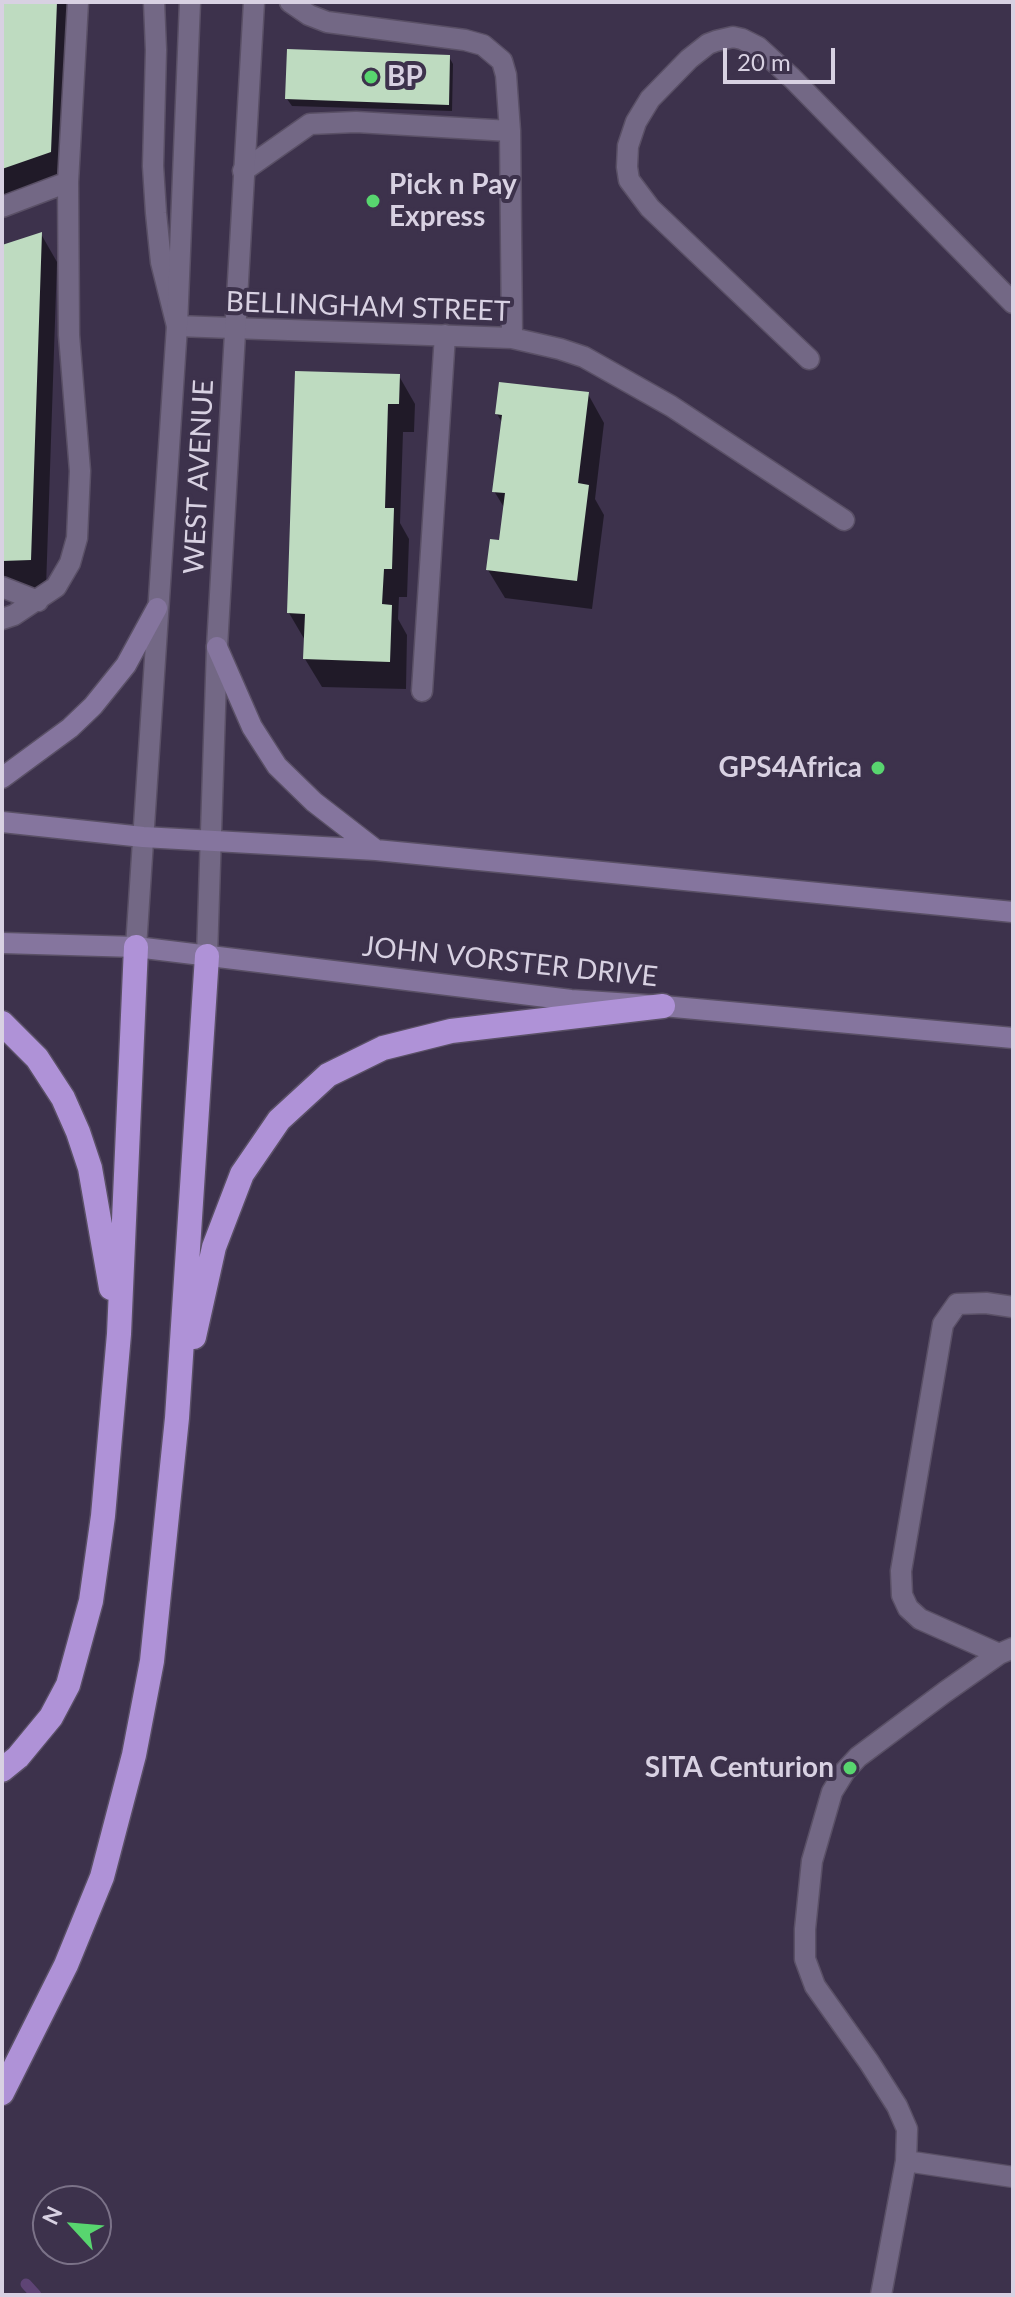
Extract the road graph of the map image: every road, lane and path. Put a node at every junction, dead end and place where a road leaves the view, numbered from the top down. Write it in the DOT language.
graph roads {
  1 [pos="78,2"];
  2 [pos="154,2"];
  3 [pos="190,2"];
  4 [pos="254,2"];
  5 [pos="290,2"];
  6 [pos="510,131"];
  7 [pos="243,171"];
  8 [pos="68,182"];
  9 [pos="2,207"];
  10 [pos="1013,303"];
  11 [pos="177,326"];
  12 [pos="236,330"];
  13 [pos="445,335"];
  14 [pos="512,338"];
  15 [pos="809,359"];
  16 [pos="844,520"];
  17 [pos="2,587"];
  18 [pos="38,601"];
  19 [pos="157,608"];
  20 [pos="2,619"];
  21 [pos="217,647"];
  22 [pos="422,691"];
  23 [pos="2,778"];
  24 [pos="2,822"];
  25 [pos="143,837"];
  26 [pos="209,840"];
  27 [pos="376,850"];
  28 [pos="1013,912"];
  29 [pos="2,943"];
  30 [pos="136,947"];
  31 [pos="207,956"];
  32 [pos="663,1006"];
  33 [pos="2,1023"];
  34 [pos="1013,1038"];
  35 [pos="1013,1307"];
  36 [pos="119,1334"];
  37 [pos="177,1418"];
  38 [pos="1006,1651"];
  39 [pos="2,1770"];
  40 [pos="2,2093"];
  41 [pos="906,2161"];
  42 [pos="1013,2177"];
  43 [pos="881,2295"];
  1 -- 8 [label="street"];
  2 -- 11 [label="street"];
  3 -- 11 [label="street, WEST AVENUE"];
  4 -- 7 [label="street, WEST AVENUE"];
  5 -- 6 [label="street"];
  6 -- 7 [label="street"];
  6 -- 14 [label="street"];
  7 -- 12 [label="street, WEST AVENUE"];
  8 -- 9 [label="street"];
  8 -- 18 [label="street"];
  10 -- 15 [label="street"];
  11 -- 12 [label="street, BELLINGHAM STREET"];
  11 -- 19 [label="street, WEST AVENUE"];
  12 -- 13 [label="street, BELLINGHAM STREET"];
  12 -- 21 [label="street, WEST AVENUE"];
  13 -- 14 [label="street, BELLINGHAM STREET"];
  13 -- 22 [label="street"];
  14 -- 16 [label="street, BELLINGHAM STREET"];
  17 -- 18 [label="street"];
  18 -- 20 [label="street"];
  19 -- 23 [label="main road"];
  19 -- 25 [label="street, WEST AVENUE"];
  21 -- 26 [label="street, WEST AVENUE"];
  21 -- 27 [label="main road"];
  24 -- 25 [label="main road"];
  25 -- 26 [label="main road"];
  25 -- 30 [label="street, WEST AVENUE"];
  26 -- 27 [label="main road"];
  26 -- 31 [label="street, WEST AVENUE"];
  27 -- 28 [label="main road"];
  29 -- 30 [label="main road, JOHN VORSTER DRIVE"];
  30 -- 31 [label="main road, JOHN VORSTER DRIVE"];
  30 -- 36 [label="highway"];
  31 -- 32 [label="main road, JOHN VORSTER DRIVE"];
  31 -- 37 [label="highway"];
  32 -- 34 [label="main road, JOHN VORSTER DRIVE"];
  32 -- 37 [label="highway"];
  33 -- 36 [label="highway"];
  35 -- 38 [label="street"];
  36 -- 39 [label="highway"];
  37 -- 40 [label="highway"];
  38 -- 41 [label="street"];
  41 -- 42 [label="street"];
  41 -- 43 [label="street"];
}
